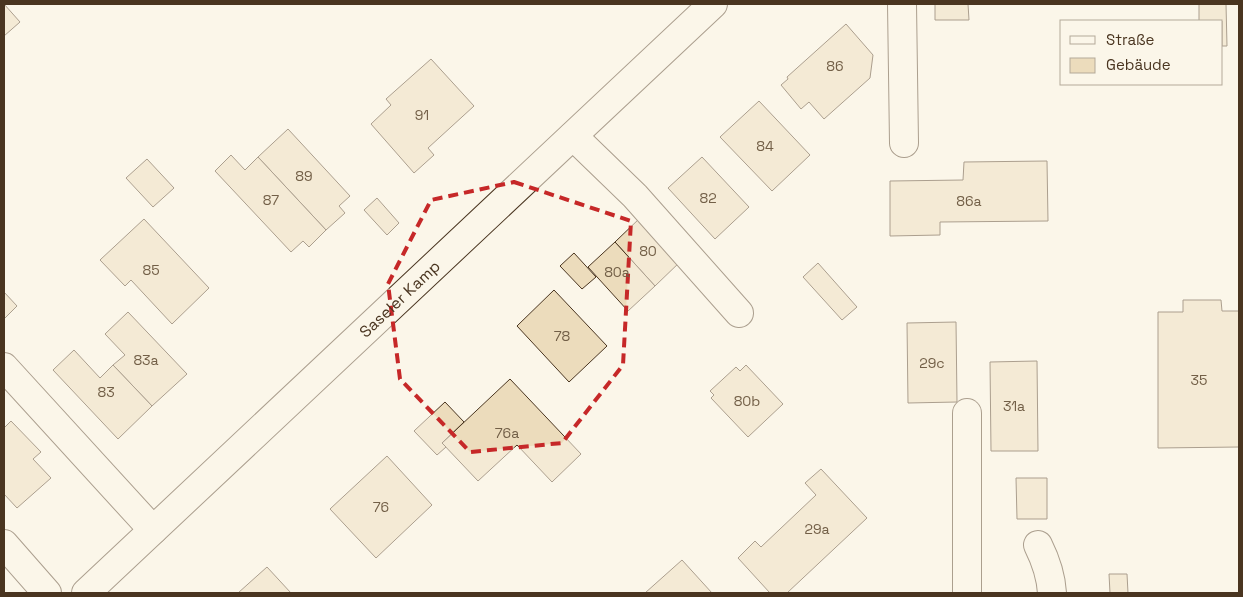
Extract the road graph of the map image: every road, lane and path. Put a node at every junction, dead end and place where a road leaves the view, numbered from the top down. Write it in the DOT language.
graph roads {
  1 [pos="713,4"];
  2 [pos="902,4"];
  3 [pos="572,136"];
  4 [pos="904,143"];
  5 [pos="738,313"];
  6 [pos="4,367"];
  7 [pos="967,413"];
  8 [pos="153,530"];
  9 [pos="4,544"];
  10 [pos="1038,545"];
  11 [pos="47,593"];
  12 [pos="86,593"];
  13 [pos="967,593"];
  14 [pos="1052,593"];
  1 -- 3 [label="street, Saseler Kamp"];
  2 -- 4 [label="street"];
  3 -- 5 [label="street"];
  3 -- 8 [label="street, Saseler Kamp"];
  6 -- 8 [label="street"];
  7 -- 13 [label="street"];
  8 -- 12 [label="street, Saseler Kamp"];
  9 -- 11 [label="street"];
  10 -- 14 [label="street"];
}
